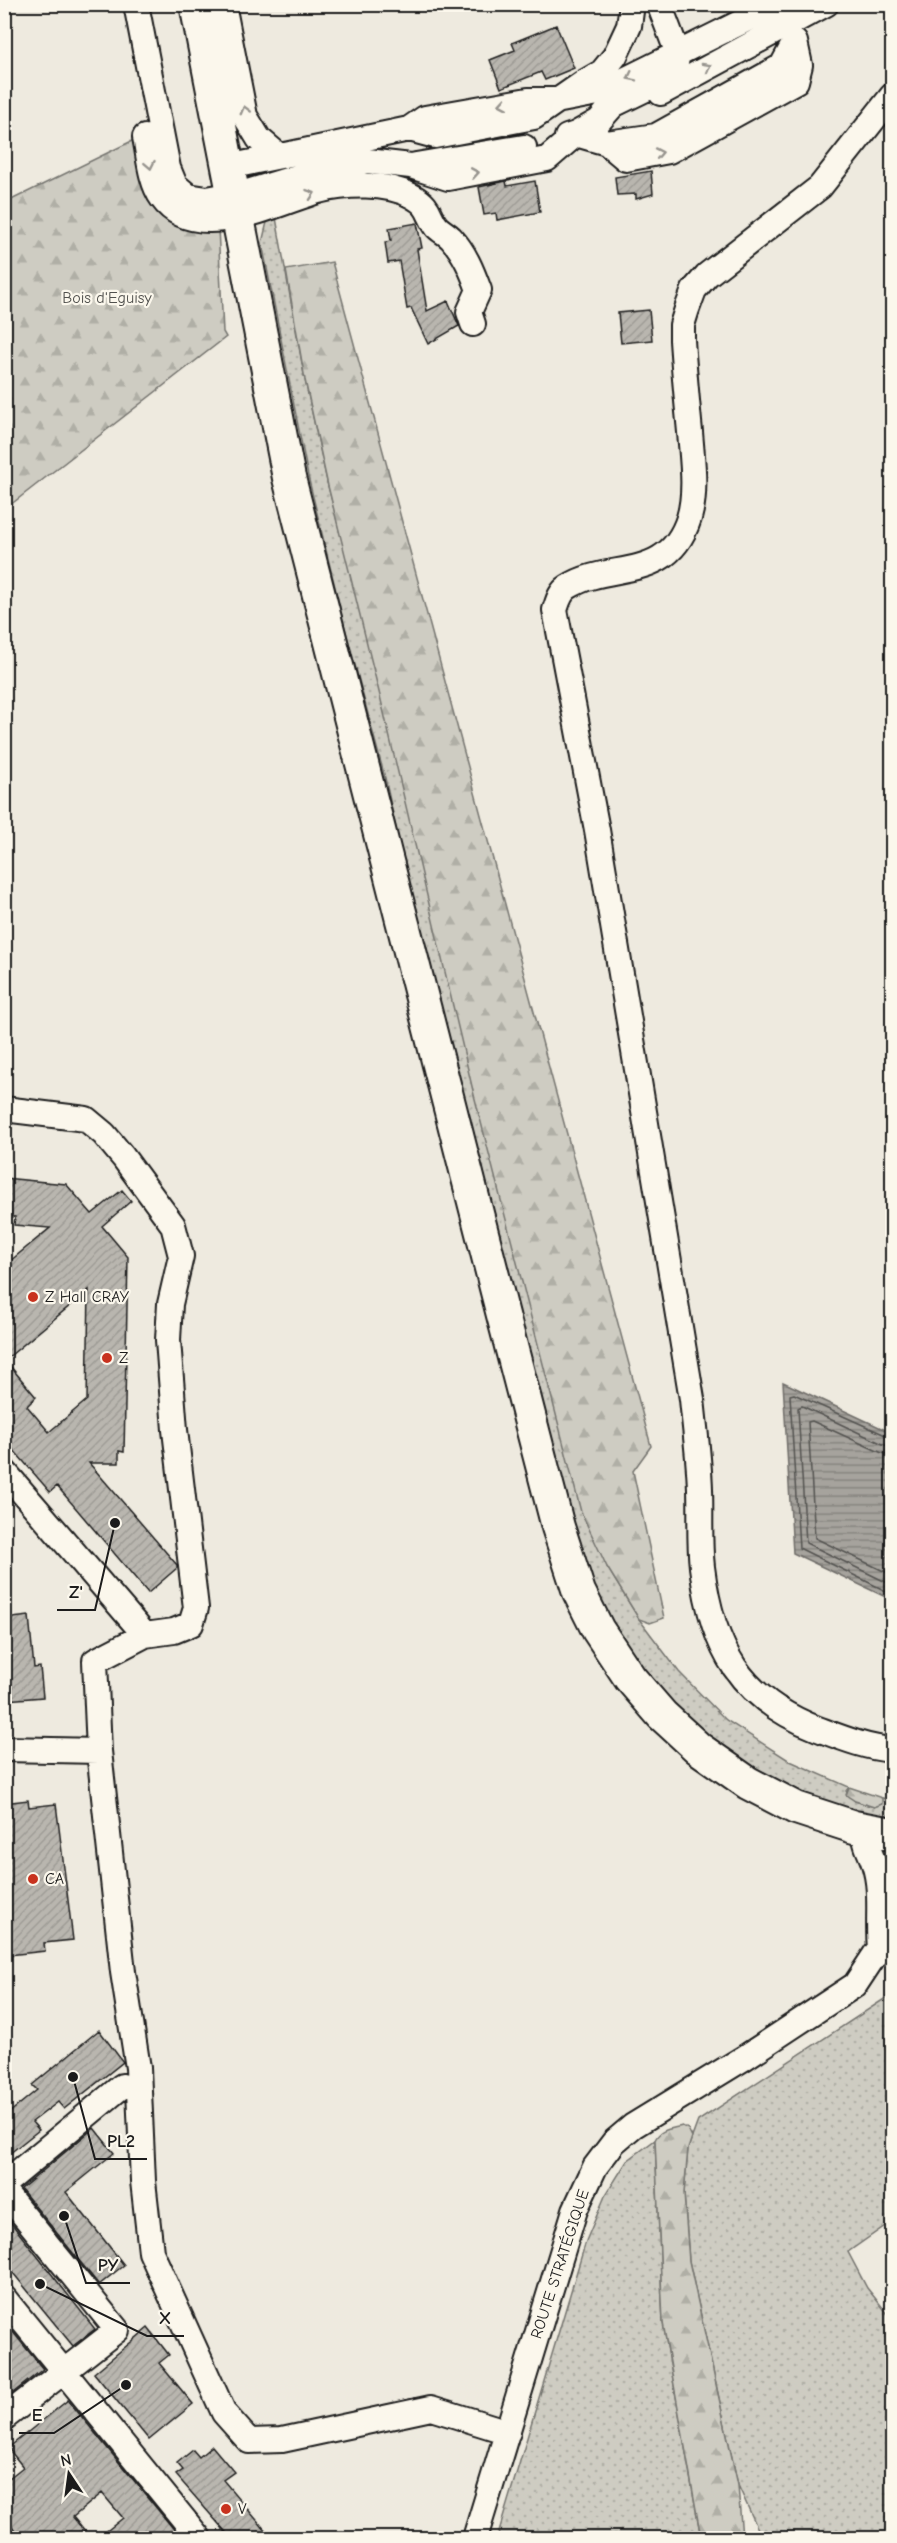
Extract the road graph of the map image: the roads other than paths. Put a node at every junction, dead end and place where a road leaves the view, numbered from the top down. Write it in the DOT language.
graph roads {
  1 [pos="120,4"];
  2 [pos="136,4"];
  3 [pos="196,4"];
  4 [pos="223,4"];
  5 [pos="632,4"];
  6 [pos="659,4"];
  7 [pos="826,4"];
  8 [pos="786,19"];
  9 [pos="678,54"];
  10 [pos="892,96"];
  11 [pos="561,100"];
  12 [pos="599,121"];
  13 [pos="576,134"];
  14 [pos="355,140"];
  15 [pos="608,143"];
  16 [pos="279,156"];
  17 [pos="411,166"];
  18 [pos="234,192"];
  19 [pos="450,237"];
  20 [pos="473,324"];
  21 [pos="4,1109"];
  22 [pos="4,1471"];
  23 [pos="145,1635"];
  24 [pos="4,1749"];
  25 [pos="892,1750"];
  26 [pos="99,1751"];
  27 [pos="885,1834"];
  28 [pos="888,1940"];
  29 [pos="122,2086"];
  30 [pos="4,2184"];
  31 [pos="4,2191"];
  32 [pos="4,2298"];
  33 [pos="66,2372"];
  34 [pos="4,2418"];
  35 [pos="508,2432"];
  36 [pos="200,2538"];
  37 [pos="475,2538"];
  1 -- 18 [label="street, one-way"];
  2 -- 18 [label="street"];
  3 -- 18 [label="main road"];
  16 -- 4 [label="street, one-way"];
  5 -- 11 [label="street"];
  6 -- 9 [label="street"];
  7 -- 8 [label="street"];
  8 -- 9 [label="street"];
  12 -- 8 [label="street, one-way"];
  8 -- 15 [label="street"];
  15 -- 8 [label="street, one-way"];
  9 -- 11 [label="street, one-way"];
  9 -- 12 [label="street"];
  10 -- 25 [label="street"];
  11 -- 13 [label="street"];
  11 -- 14 [label="street, one-way"];
  12 -- 13 [label="street"];
  13 -- 15 [label="street"];
  17 -- 13 [label="street, one-way"];
  14 -- 16 [label="street"];
  14 -- 17 [label="street"];
  16 -- 18 [label="street"];
  17 -- 18 [label="street"];
  17 -- 19 [label="street"];
  18 -- 19 [label="street, one-way"];
  18 -- 27 [label="main road"];
  19 -- 20 [label="street"];
  21 -- 23 [label="street"];
  22 -- 23 [label="street"];
  23 -- 26 [label="street"];
  24 -- 26 [label="street"];
  26 -- 35 [label="street"];
  27 -- 28 [label="street, ROUTE STRATÉGIQUE"];
  28 -- 35 [label="street, ROUTE STRATÉGIQUE"];
  29 -- 30 [label="street"];
  31 -- 33 [label="street"];
  32 -- 33 [label="street"];
  33 -- 34 [label="street"];
  33 -- 36 [label="street"];
  35 -- 37 [label="street, ROUTE STRATÉGIQUE"];
}
